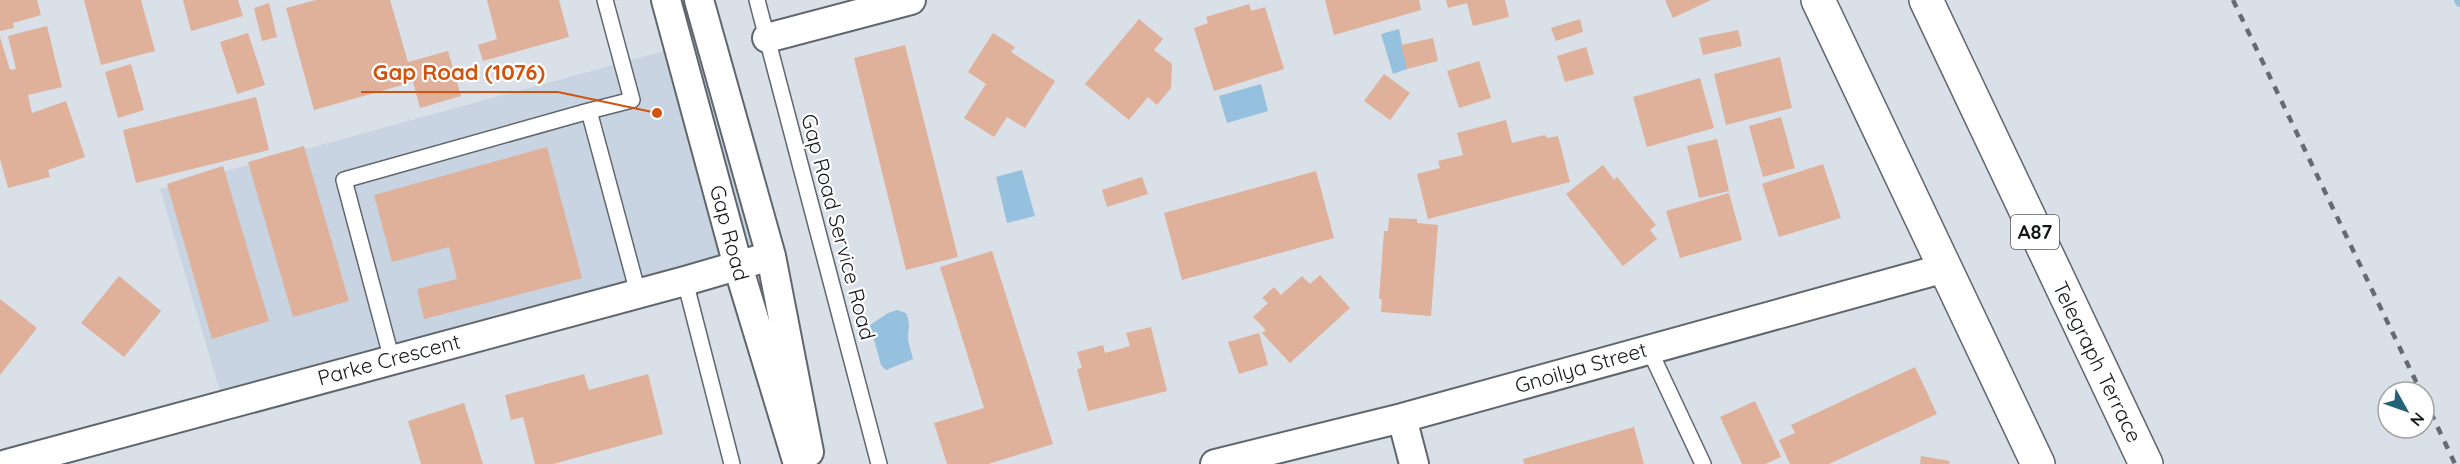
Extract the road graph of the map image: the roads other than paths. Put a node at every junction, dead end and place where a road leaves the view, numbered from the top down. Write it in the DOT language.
graph roads {
  1 [pos="605,0"];
  2 [pos="666,0"];
  3 [pos="699,0"];
  4 [pos="757,0"];
  5 [pos="911,0"];
  6 [pos="1818,0"];
  7 [pos="1926,0"];
  8 [pos="767,38"];
  9 [pos="588,111"];
  10 [pos="771,256"];
  11 [pos="738,266"];
  12 [pos="1945,268"];
  13 [pos="685,281"];
  14 [pos="638,293"];
  15 [pos="1649,349"];
  16 [pos="392,360"];
  17 [pos="1402,418"];
  18 [pos="7,464"];
  19 [pos="732,464"];
  20 [pos="798,464"];
  21 [pos="812,464"];
  22 [pos="879,464"];
  23 [pos="1215,464"];
  24 [pos="1414,464"];
  25 [pos="1703,464"];
  26 [pos="2038,464"];
  27 [pos="2146,464"];
  1 -- 9 [label="lane"];
  2 -- 11 [label="street, Gap Road"];
  3 -- 10 [label="street, Gap Road"];
  4 -- 8 [label="lane, Gap Road Service Road"];
  5 -- 8 [label="street"];
  6 -- 12 [label="highway"];
  7 -- 27 [label="highway, Telegraph Terrace / A87"];
  8 -- 22 [label="lane, Gap Road Service Road"];
  9 -- 14 [label="lane"];
  9 -- 16 [label="lane"];
  10 -- 11 [label="street, Parke Crescent"];
  10 -- 21 [label="street, Gap Road"];
  11 -- 13 [label="street, Parke Crescent"];
  11 -- 20 [label="street, Gap Road"];
  12 -- 15 [label="street, Gnoilya Street"];
  12 -- 26 [label="highway"];
  13 -- 14 [label="street, Parke Crescent"];
  13 -- 19 [label="lane"];
  14 -- 16 [label="street, Parke Crescent"];
  15 -- 17 [label="street, Gnoilya Street"];
  15 -- 25 [label="lane"];
  16 -- 18 [label="street, Parke Crescent"];
  17 -- 23 [label="street, Gnoilya Street"];
  17 -- 24 [label="street"];
}
